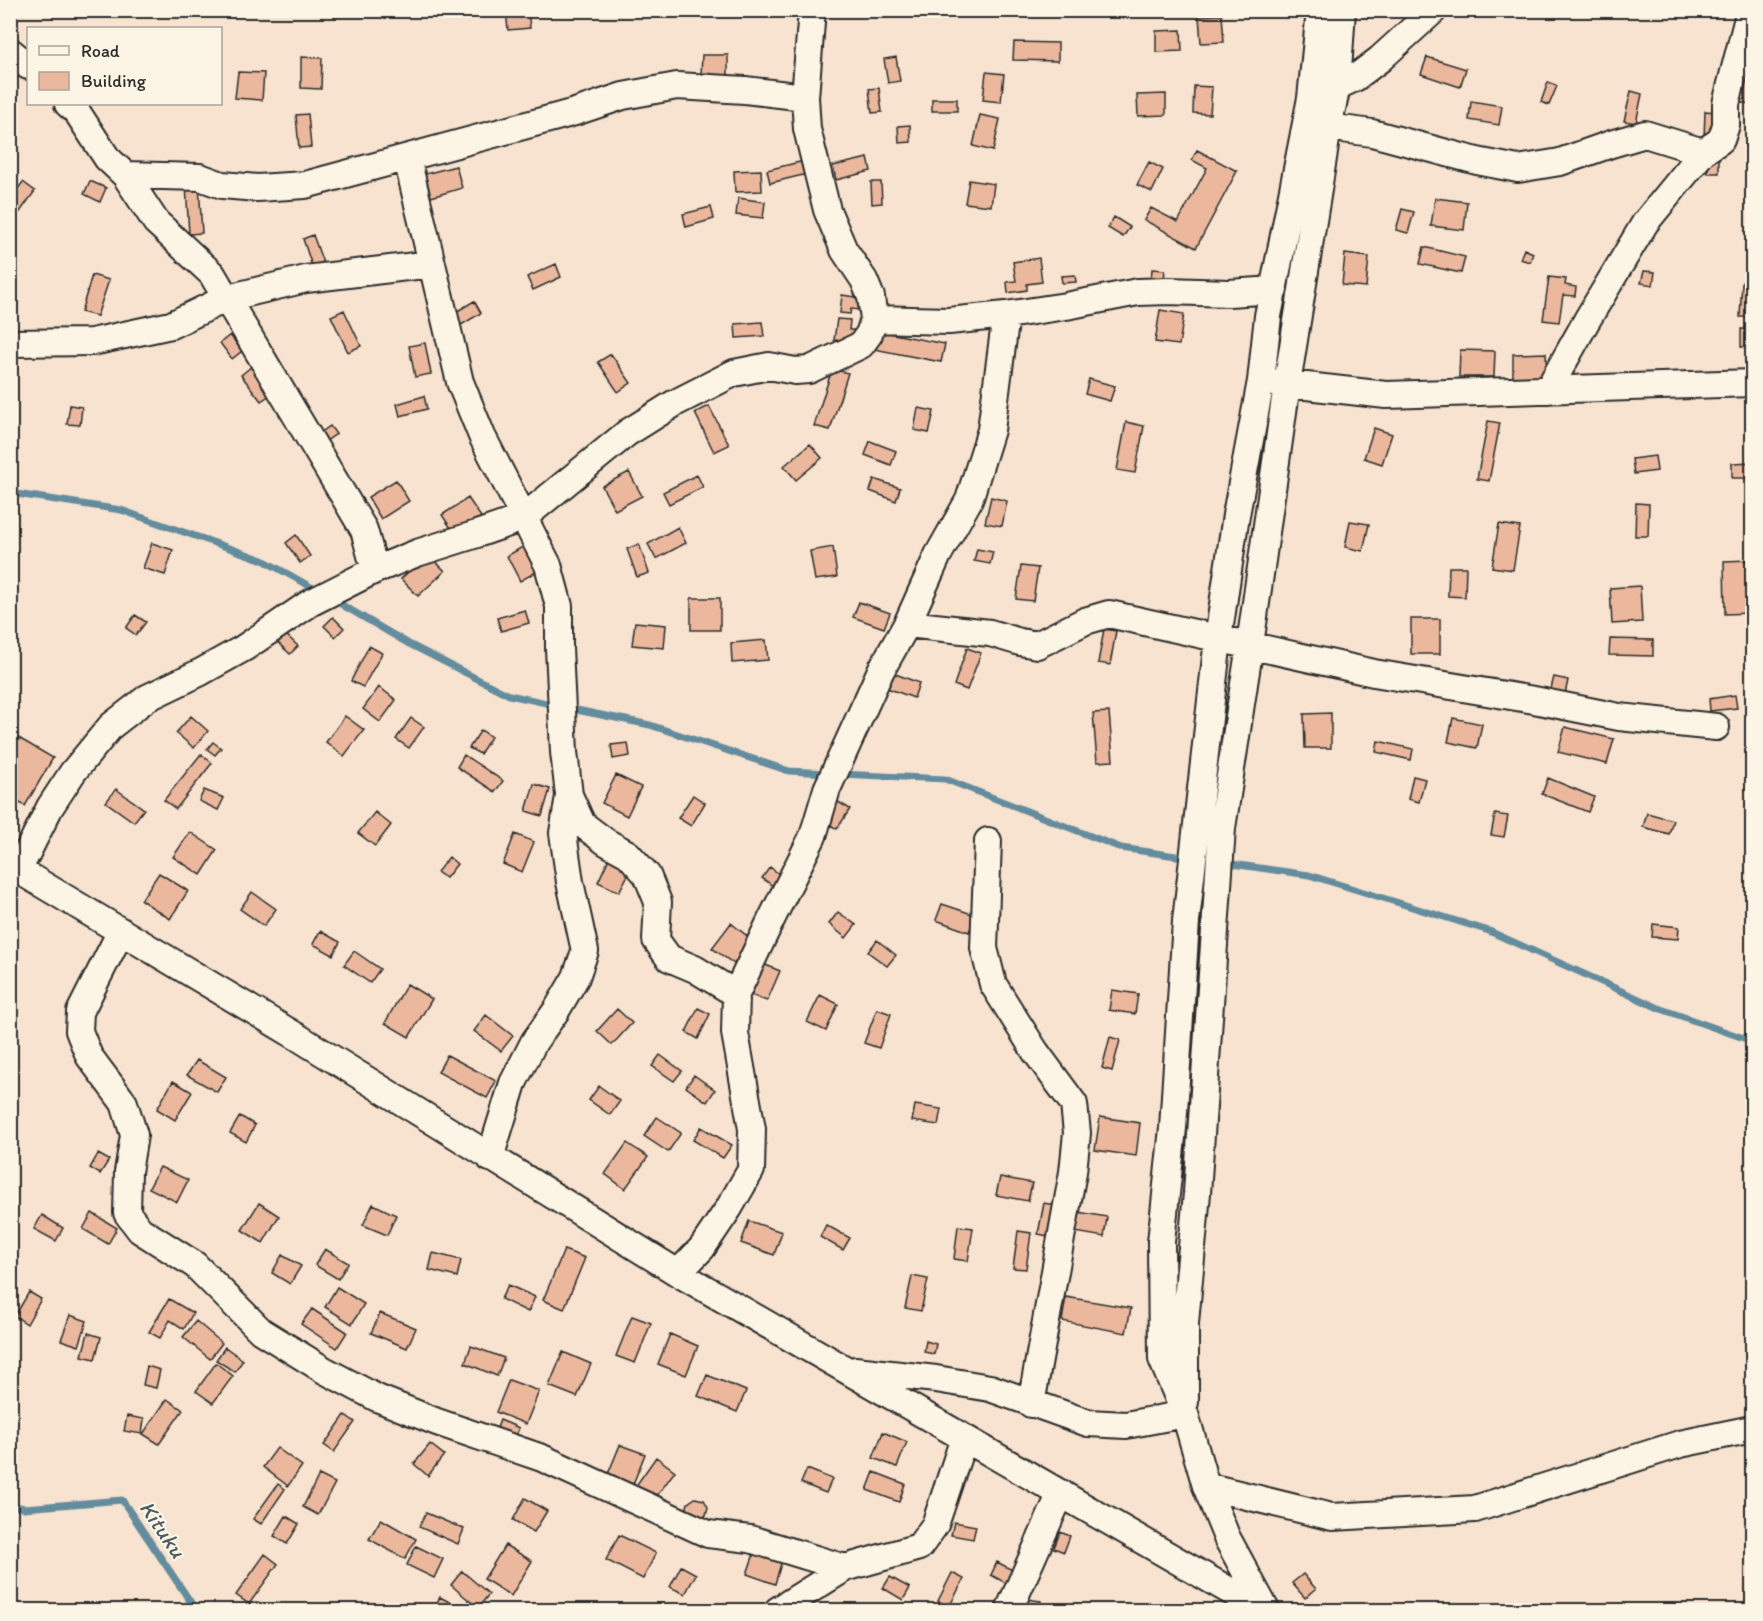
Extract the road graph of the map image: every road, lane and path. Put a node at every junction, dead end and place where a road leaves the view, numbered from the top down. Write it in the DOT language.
graph roads {
  1 [pos="812,10"];
  2 [pos="1320,10"];
  3 [pos="1342,10"];
  4 [pos="1434,10"];
  5 [pos="1750,10"];
  6 [pos="10,51"];
  7 [pos="27,65"];
  8 [pos="1337,86"];
  9 [pos="805,97"];
  10 [pos="1311,98"];
  11 [pos="69,105"];
  12 [pos="1317,126"];
  13 [pos="1703,152"];
  14 [pos="407,158"];
  15 [pos="125,175"];
  16 [pos="432,264"];
  17 [pos="1274,290"];
  18 [pos="227,298"];
  19 [pos="1006,315"];
  20 [pos="874,319"];
  21 [pos="10,343"];
  22 [pos="1261,381"];
  23 [pos="1752,383"];
  24 [pos="1287,384"];
  25 [pos="1548,390"];
  26 [pos="523,518"];
  27 [pos="375,570"];
  28 [pos="908,624"];
  29 [pos="1218,639"];
  30 [pos="1250,645"];
  31 [pos="1716,727"];
  32 [pos="569,795"];
  33 [pos="988,841"];
  34 [pos="15,867"];
  35 [pos="121,931"];
  36 [pos="736,994"];
  37 [pos="490,1158"];
  38 [pos="678,1274"];
  39 [pos="842,1369"];
  40 [pos="1031,1404"];
  41 [pos="1185,1414"];
  42 [pos="1752,1429"];
  43 [pos="964,1438"];
  44 [pos="1206,1486"];
  45 [pos="1061,1493"];
  46 [pos="845,1568"];
  47 [pos="778,1611"];
  48 [pos="1009,1611"];
  49 [pos="1265,1611"];
  1 -- 9 [label="street"];
  2 -- 10 [label="street"];
  3 -- 8 [label="street"];
  4 -- 8 [label="street"];
  5 -- 13 [label="street"];
  6 -- 7 [label="street"];
  8 -- 10 [label="street"];
  8 -- 12 [label="street"];
  9 -- 14 [label="street"];
  9 -- 20 [label="street"];
  10 -- 12 [label="street"];
  11 -- 15 [label="street"];
  12 -- 13 [label="street"];
  12 -- 17 [label="street"];
  12 -- 24 [label="street"];
  13 -- 25 [label="street"];
  14 -- 15 [label="street"];
  14 -- 16 [label="street"];
  15 -- 18 [label="street"];
  16 -- 18 [label="street"];
  16 -- 26 [label="street"];
  17 -- 19 [label="street"];
  17 -- 22 [label="street"];
  18 -- 21 [label="street"];
  18 -- 27 [label="street"];
  19 -- 20 [label="street"];
  19 -- 28 [label="street"];
  20 -- 26 [label="street"];
  22 -- 24 [label="street"];
  22 -- 29 [label="street"];
  23 -- 25 [label="street"];
  24 -- 25 [label="street"];
  24 -- 30 [label="street"];
  26 -- 27 [label="street"];
  26 -- 32 [label="street"];
  27 -- 34 [label="street"];
  28 -- 29 [label="street"];
  28 -- 36 [label="street"];
  29 -- 30 [label="street"];
  29 -- 41 [label="street"];
  30 -- 31 [label="street"];
  30 -- 41 [label="street"];
  32 -- 36 [label="street"];
  32 -- 37 [label="street"];
  33 -- 40 [label="street"];
  34 -- 35 [label="street"];
  35 -- 37 [label="street"];
  35 -- 46 [label="street"];
  36 -- 38 [label="street"];
  37 -- 38 [label="street"];
  38 -- 39 [label="street"];
  39 -- 40 [label="street"];
  39 -- 43 [label="street"];
  40 -- 41 [label="street"];
  41 -- 44 [label="street"];
  42 -- 44 [label="street"];
  43 -- 45 [label="street"];
  43 -- 46 [label="street"];
  44 -- 49 [label="street"];
  45 -- 48 [label="street"];
  45 -- 49 [label="street"];
  46 -- 47 [label="street"];
}
